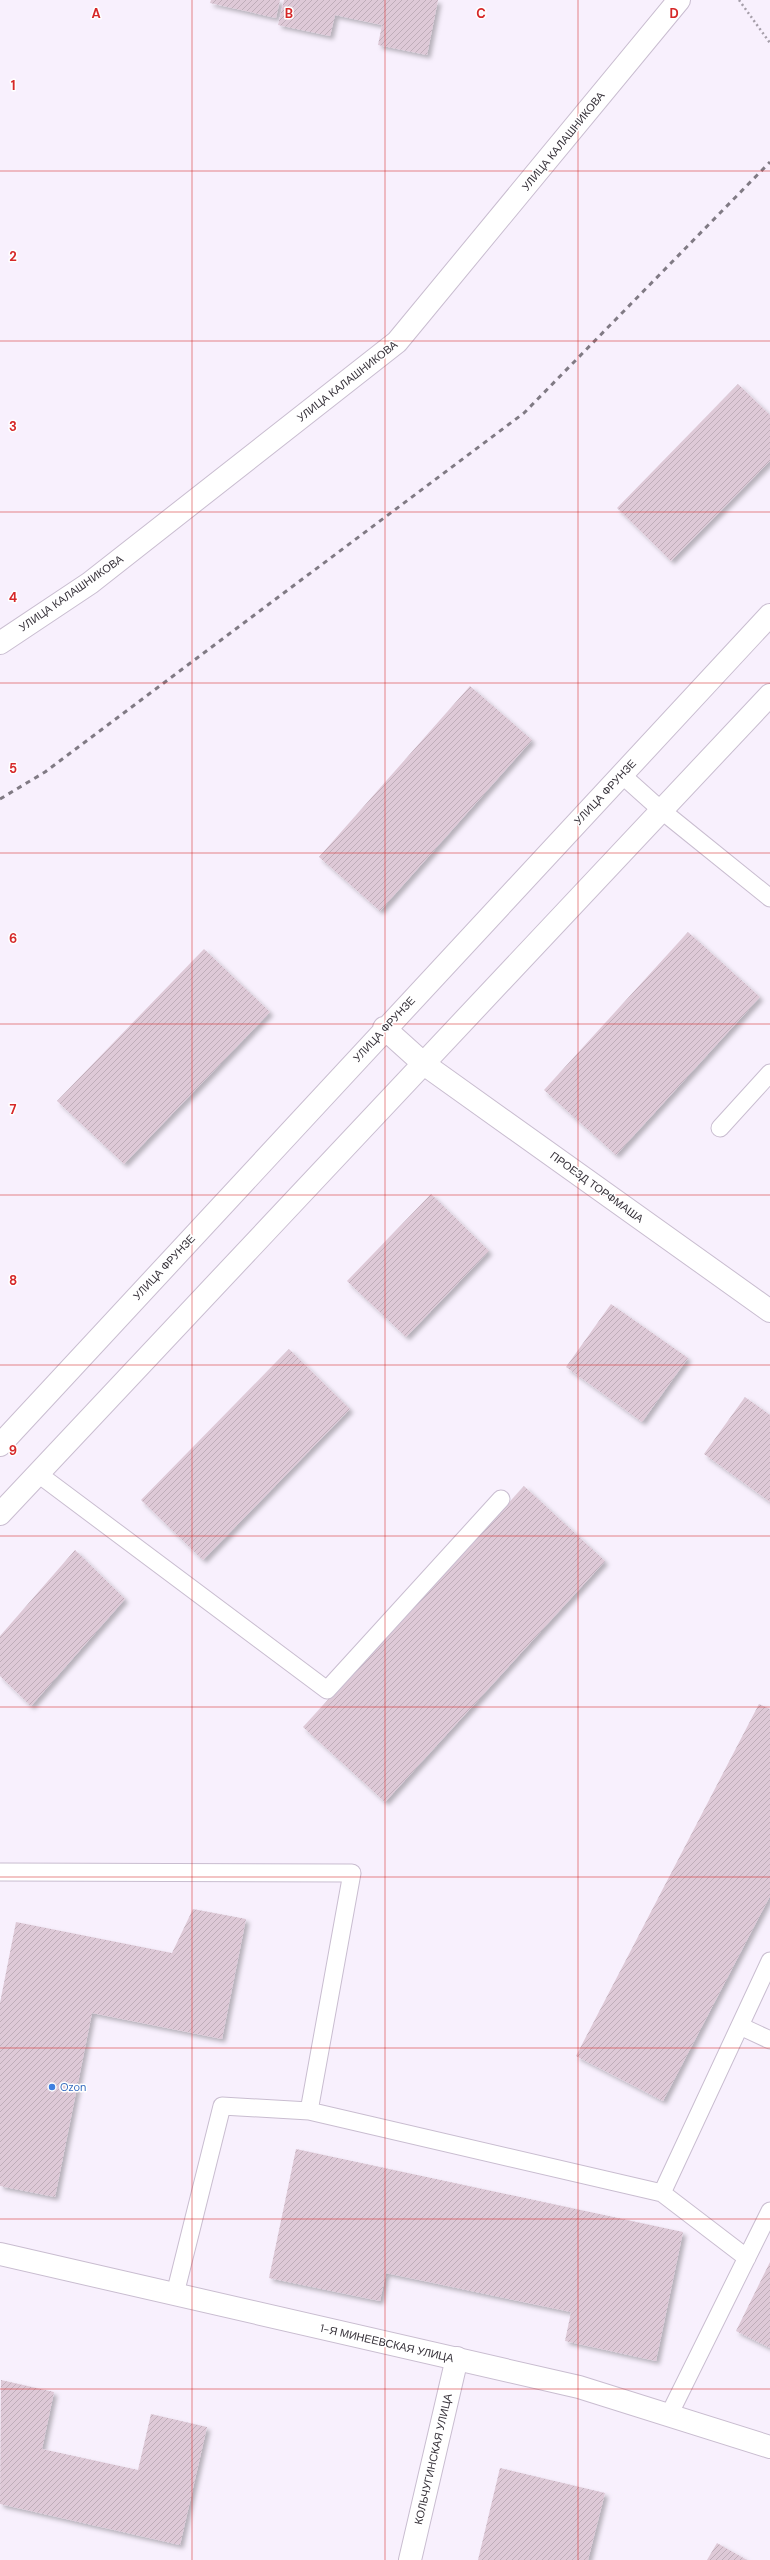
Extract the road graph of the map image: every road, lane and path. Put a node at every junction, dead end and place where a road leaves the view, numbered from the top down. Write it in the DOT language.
graph roads {
  1 [pos="679,0"];
  2 [pos="739,0"];
  3 [pos="770,43"];
  4 [pos="770,615"];
  5 [pos="0,643"];
  6 [pos="770,695"];
  7 [pos="622,775"];
  8 [pos="660,810"];
  9 [pos="770,898"];
  10 [pos="384,1028"];
  11 [pos="424,1064"];
  12 [pos="770,1073"];
  13 [pos="720,1128"];
  14 [pos="770,1311"];
  15 [pos="0,1445"];
  16 [pos="37,1473"];
  17 [pos="501,1499"];
  18 [pos="0,1514"];
  19 [pos="0,1872"];
  20 [pos="770,1962"];
  21 [pos="740,2026"];
  22 [pos="770,2040"];
  23 [pos="309,2111"];
  24 [pos="662,2193"];
  25 [pos="770,2211"];
  26 [pos="0,2254"];
  27 [pos="747,2258"];
  28 [pos="175,2294"];
  29 [pos="457,2358"];
  30 [pos="669,2415"];
  31 [pos="770,2447"];
  32 [pos="410,2560"];
  1 -- 5 [label="main road, УЛИЦА КАЛАШНИКОВА"];
  2 -- 3 [label="path"];
  4 -- 7 [label="main road, УЛИЦА ФРУНЗЕ"];
  6 -- 8 [label="main road"];
  7 -- 8 [label="lane"];
  7 -- 10 [label="main road, УЛИЦА ФРУНЗЕ"];
  8 -- 9 [label="lane"];
  8 -- 11 [label="main road"];
  10 -- 11 [label="main road, ПРОЕЗД ТОРФМАША"];
  10 -- 15 [label="main road, УЛИЦА ФРУНЗЕ"];
  11 -- 14 [label="main road, ПРОЕЗД ТОРФМАША"];
  11 -- 16 [label="main road"];
  12 -- 13 [label="lane"];
  16 -- 17 [label="lane"];
  16 -- 18 [label="main road"];
  19 -- 23 [label="lane"];
  20 -- 21 [label="lane"];
  21 -- 22 [label="lane"];
  21 -- 24 [label="lane"];
  23 -- 24 [label="lane"];
  23 -- 28 [label="lane"];
  24 -- 27 [label="lane"];
  25 -- 27 [label="lane"];
  26 -- 28 [label="main road, 1-Я МИНЕЕВСКАЯ УЛИЦА"];
  27 -- 30 [label="lane"];
  28 -- 29 [label="main road, 1-Я МИНЕЕВСКАЯ УЛИЦА"];
  29 -- 30 [label="main road, 1-Я МИНЕЕВСКАЯ УЛИЦА"];
  29 -- 32 [label="main road, КОЛЬЧУГИНСКАЯ УЛИЦА"];
  30 -- 31 [label="main road, 1-Я МИНЕЕВСКАЯ УЛИЦА"];
}
